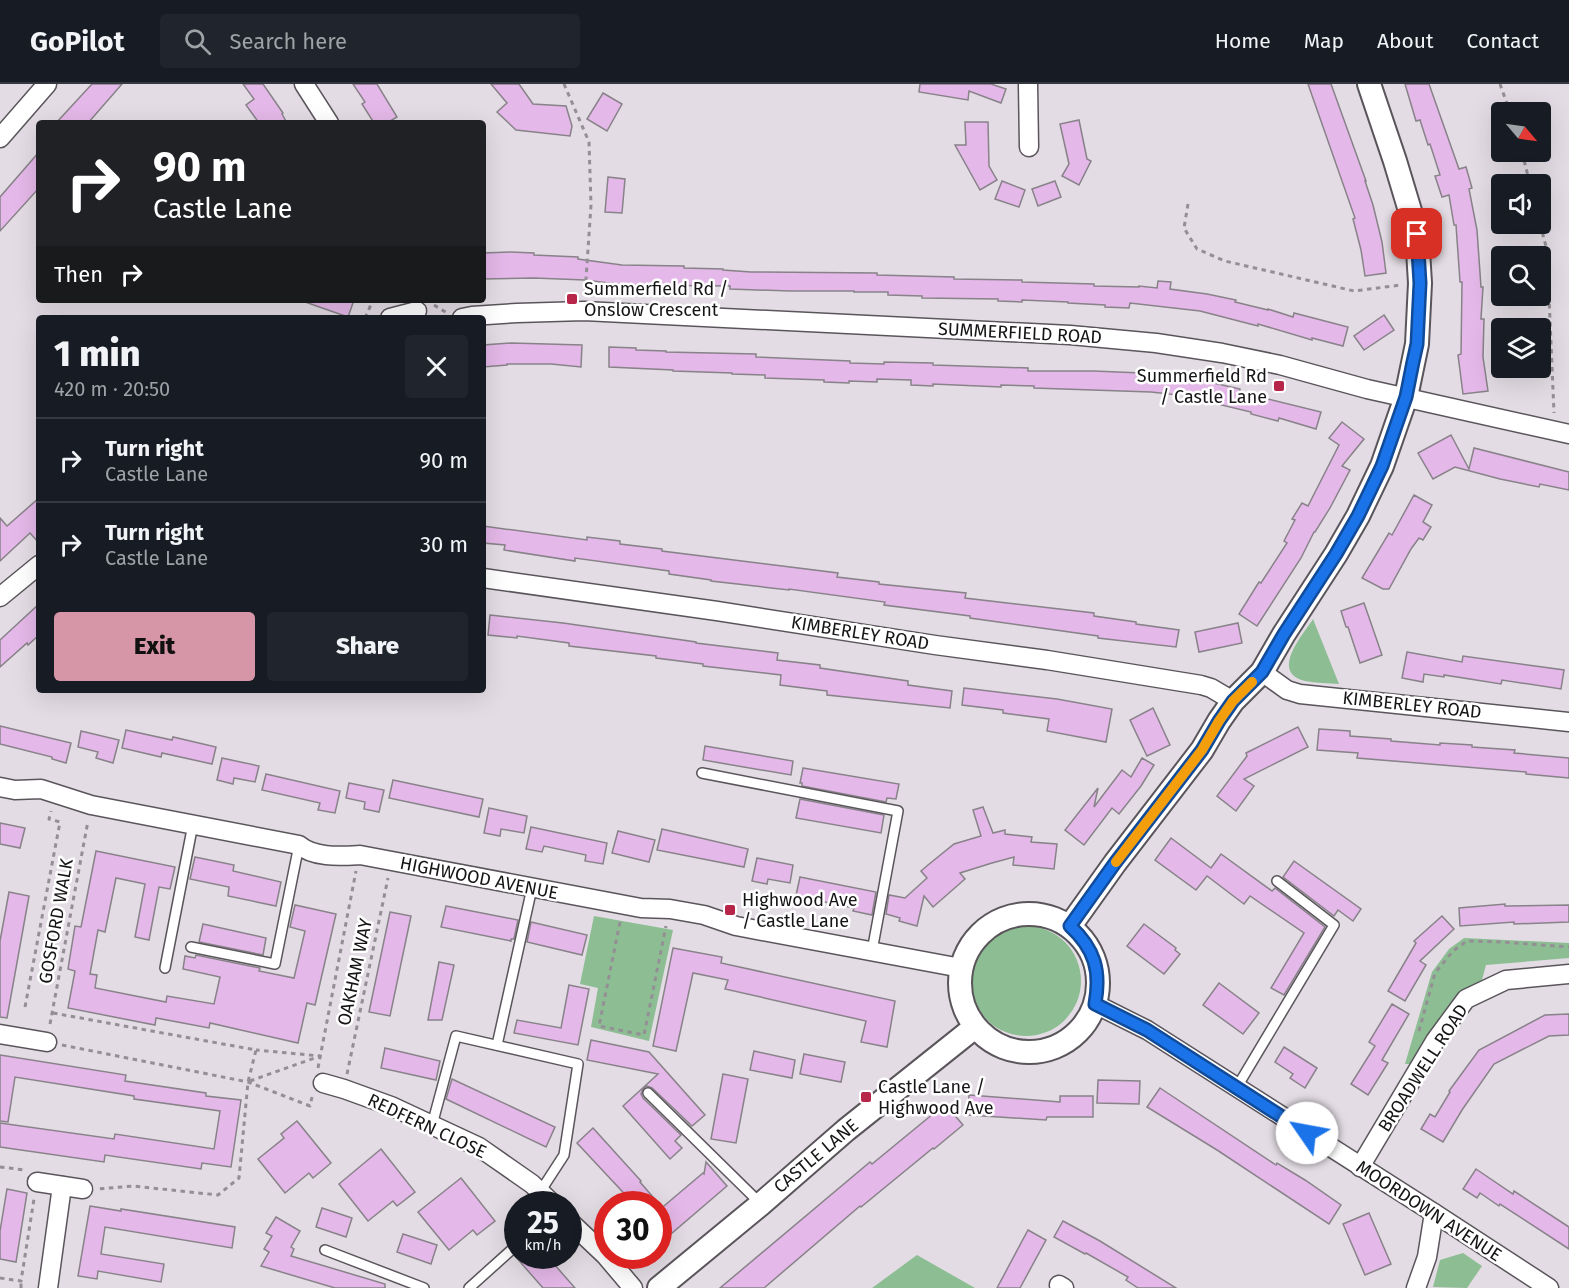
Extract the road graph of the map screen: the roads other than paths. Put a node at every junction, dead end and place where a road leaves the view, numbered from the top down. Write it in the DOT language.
graph roads {
  1 [pos="47,84"];
  2 [pos="304,84"];
  3 [pos="1028,84"];
  4 [pos="1369,84"];
  5 [pos="327,120"];
  6 [pos="0,138"];
  7 [pos="1029,147"];
  8 [pos="425,308"];
  9 [pos="394,311"];
  10 [pos="486,315"];
  11 [pos="1406,397"];
  12 [pos="1562,432"];
  13 [pos="36,567"];
  14 [pos="486,578"];
  15 [pos="0,597"];
  16 [pos="1262,672"];
  17 [pos="1233,701"];
  18 [pos="1569,722"];
  19 [pos="702,772"];
  20 [pos="0,787"];
  21 [pos="193,824"];
  22 [pos="299,845"];
  23 [pos="1276,881"];
  24 [pos="532,888"];
  25 [pos="1070,926"];
  26 [pos="191,947"];
  27 [pos="872,951"];
  28 [pos="165,968"];
  29 [pos="961,968"];
  30 [pos="1569,974"];
  31 [pos="1095,1004"];
  32 [pos="975,1027"];
  33 [pos="0,1034"];
  34 [pos="47,1042"];
  35 [pos="497,1046"];
  36 [pos="319,1083"];
  37 [pos="1237,1088"];
  38 [pos="648,1093"];
  39 [pos="432,1125"];
  40 [pos="1360,1167"];
  41 [pos="37,1182"];
  42 [pos="62,1186"];
  43 [pos="83,1189"];
  44 [pos="539,1191"];
  45 [pos="549,1191"];
  46 [pos="760,1204"];
  47 [pos="1434,1213"];
  48 [pos="582,1233"];
  49 [pos="325,1250"];
  50 [pos="504,1257"];
  51 [pos="48,1288"];
  52 [pos="424,1288"];
  53 [pos="469,1288"];
  54 [pos="633,1288"];
  55 [pos="659,1288"];
  56 [pos="1416,1288"];
  57 [pos="1549,1288"];
  1 -- 6 [label="street"];
  2 -- 5 [label="street"];
  3 -- 7 [label="street"];
  4 -- 11 [label="street"];
  8 -- 9 [label="street"];
  10 -- 11 [label="street, SUMMERFIELD ROAD"];
  11 -- 12 [label="street, SUMMERFIELD ROAD"];
  11 -- 16 [label="street"];
  13 -- 15 [label="street"];
  14 -- 17 [label="street, KIMBERLEY ROAD"];
  16 -- 17 [label="street"];
  16 -- 18 [label="street, KIMBERLEY ROAD"];
  17 -- 25 [label="street"];
  19 -- 27 [label="lane"];
  20 -- 21 [label="street, HIGHWOOD AVENUE"];
  21 -- 22 [label="street, HIGHWOOD AVENUE"];
  21 -- 28 [label="lane"];
  22 -- 24 [label="street, HIGHWOOD AVENUE"];
  22 -- 26 [label="lane"];
  23 -- 37 [label="lane"];
  24 -- 27 [label="street, HIGHWOOD AVENUE"];
  24 -- 35 [label="lane"];
  25 -- 29 [label="street"];
  25 -- 31 [label="street"];
  27 -- 29 [label="street, HIGHWOOD AVENUE"];
  29 -- 32 [label="street"];
  30 -- 40 [label="street, BROADWELL ROAD"];
  31 -- 32 [label="street"];
  31 -- 37 [label="street, MOORDOWN AVENUE"];
  32 -- 46 [label="street, CASTLE LANE"];
  33 -- 34 [label="street"];
  35 -- 39 [label="lane"];
  35 -- 45 [label="lane"];
  36 -- 39 [label="street, REDFERN CLOSE"];
  37 -- 40 [label="street, MOORDOWN AVENUE"];
  38 -- 46 [label="lane"];
  39 -- 44 [label="street, REDFERN CLOSE"];
  40 -- 47 [label="street, MOORDOWN AVENUE"];
  41 -- 42 [label="street"];
  42 -- 43 [label="street"];
  42 -- 51 [label="street"];
  46 -- 55 [label="street, CASTLE LANE"];
  47 -- 56 [label="street"];
  47 -- 57 [label="street, MOORDOWN AVENUE"];
  48 -- 54 [label="street"];
  49 -- 52 [label="lane"];
  50 -- 53 [label="lane"];
}
